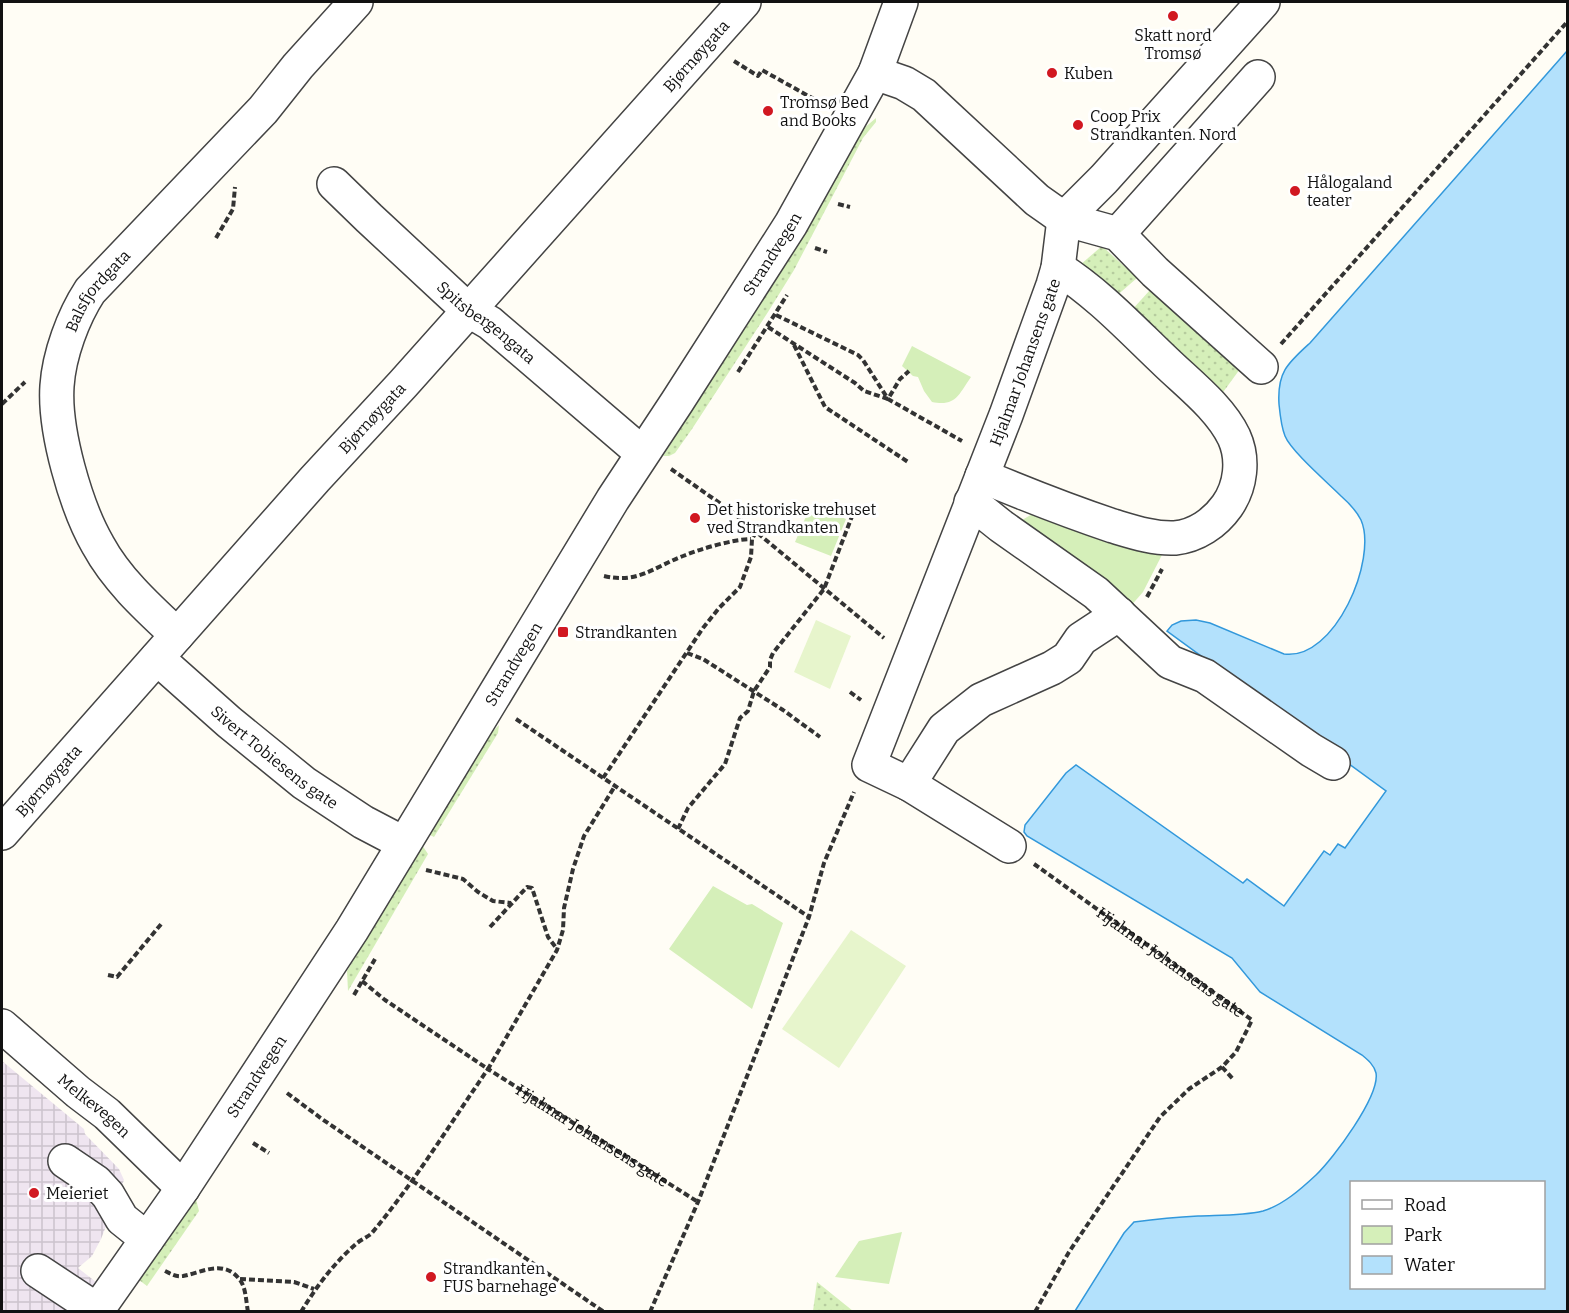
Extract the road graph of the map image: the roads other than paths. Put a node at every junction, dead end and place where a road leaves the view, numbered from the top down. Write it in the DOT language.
graph roads {
  1 [pos="356,2"];
  2 [pos="744,2"];
  3 [pos="901,2"];
  4 [pos="1263,2"];
  5 [pos="875,73"];
  6 [pos="1258,77"];
  7 [pos="334,184"];
  8 [pos="1064,219"];
  9 [pos="1118,234"];
  10 [pos="1058,268"];
  11 [pos="468,310"];
  12 [pos="1261,367"];
  13 [pos="642,453"];
  14 [pos="976,489"];
  15 [pos="1123,618"];
  16 [pos="167,646"];
  17 [pos="1333,763"];
  18 [pos="909,784"];
  19 [pos="2,833"];
  20 [pos="403,843"];
  21 [pos="1009,846"];
  22 [pos="2,1026"];
  23 [pos="65,1161"];
  24 [pos="183,1188"];
  25 [pos="147,1239"];
  26 [pos="38,1270"];
  27 [pos="96,1311"];
  1 -- 16 [label="street, Balsfjordgata"];
  2 -- 11 [label="street, Bjørnøygata"];
  3 -- 5 [label="street, Strandvegen"];
  4 -- 8 [label="street"];
  5 -- 8 [label="street"];
  5 -- 13 [label="street, Strandvegen"];
  6 -- 9 [label="street"];
  7 -- 11 [label="street, Spitsbergengata"];
  8 -- 9 [label="street"];
  8 -- 10 [label="street, Hjalmar Johansens gate"];
  9 -- 12 [label="street"];
  10 -- 14 [label="street, Hjalmar Johansens gate"];
  10 -- 14 [label="street"];
  11 -- 13 [label="street, Spitsbergengata"];
  11 -- 16 [label="street, Bjørnøygata"];
  13 -- 20 [label="street, Strandvegen"];
  14 -- 15 [label="street"];
  14 -- 18 [label="street, Hjalmar Johansens gate"];
  15 -- 17 [label="street"];
  15 -- 18 [label="street"];
  16 -- 19 [label="street, Bjørnøygata"];
  16 -- 20 [label="street, Sivert Tobiesens gate"];
  18 -- 21 [label="street"];
  20 -- 24 [label="street, Strandvegen"];
  22 -- 24 [label="street, Melkevegen"];
  23 -- 25 [label="street"];
  24 -- 25 [label="street, Strandvegen"];
  25 -- 27 [label="street, Strandvegen"];
  26 -- 27 [label="street"];
}
